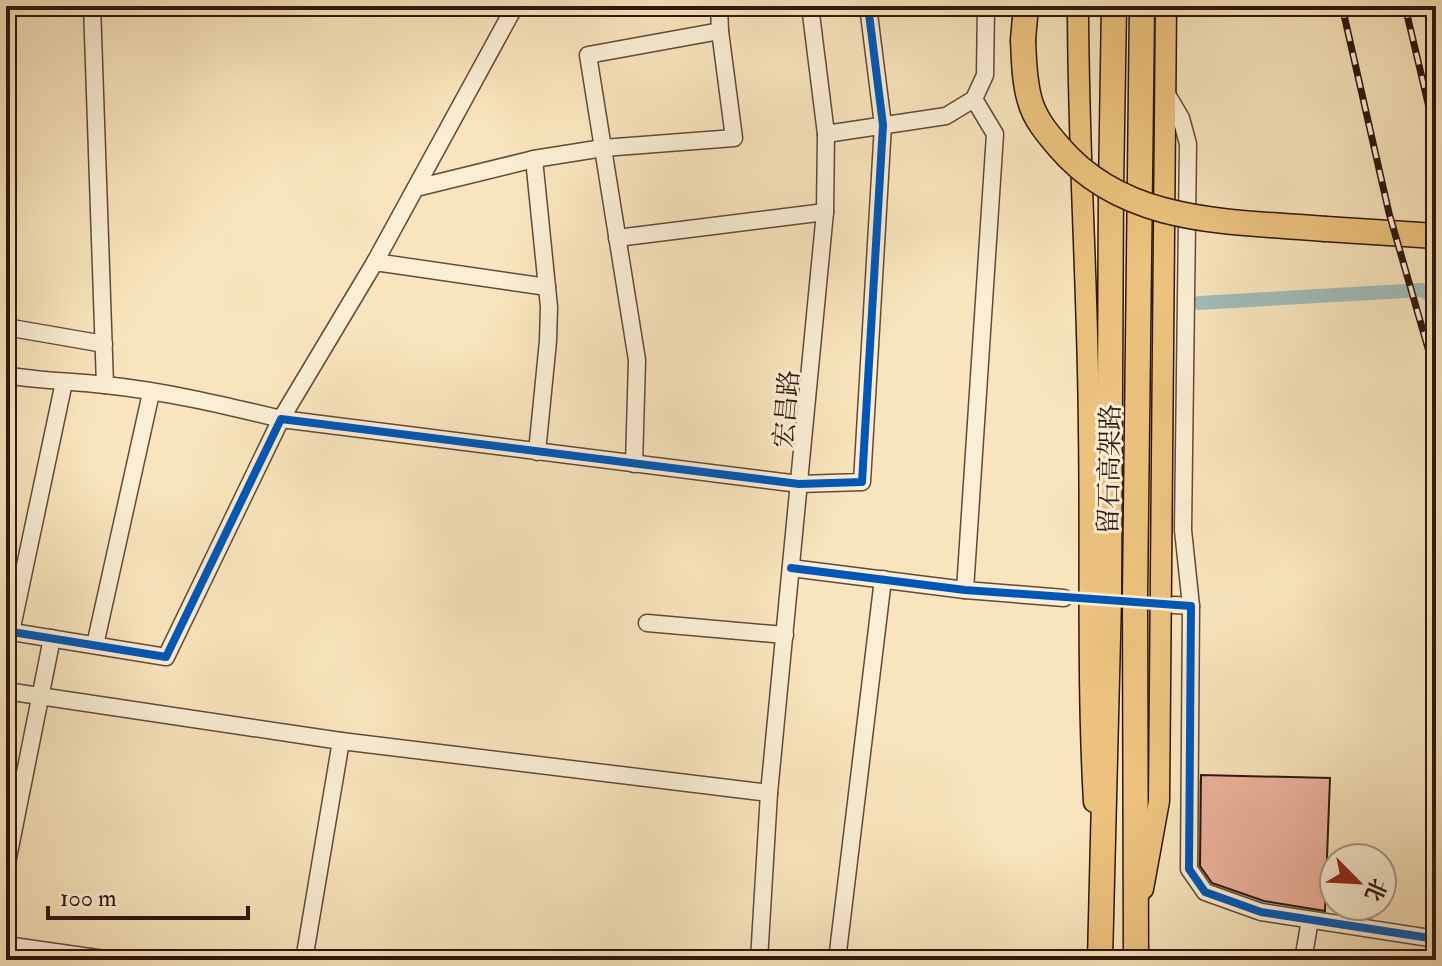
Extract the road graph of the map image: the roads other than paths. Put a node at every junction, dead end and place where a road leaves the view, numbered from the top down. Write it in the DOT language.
graph roads {
  1 [pos="92,6"];
  2 [pos="515,6"];
  3 [pos="719,6"];
  4 [pos="810,6"];
  5 [pos="868,6"];
  6 [pos="986,6"];
  7 [pos="1026,6"];
  8 [pos="1078,6"];
  9 [pos="1114,6"];
  10 [pos="1142,6"];
  11 [pos="1166,6"];
  12 [pos="1180,6"];
  13 [pos="720,31"];
  14 [pos="1166,81"];
  15 [pos="974,99"];
  16 [pos="883,125"];
  17 [pos="826,134"];
  18 [pos="603,148"];
  19 [pos="534,159"];
  20 [pos="416,188"];
  21 [pos="825,212"];
  22 [pos="1436,236"];
  23 [pos="617,238"];
  24 [pos="375,262"];
  25 [pos="547,287"];
  26 [pos="6,327"];
  27 [pos="104,344"];
  28 [pos="6,375"];
  29 [pos="64,382"];
  30 [pos="105,385"];
  31 [pos="151,393"];
  32 [pos="281,419"];
  33 [pos="537,452"];
  34 [pos="634,464"];
  35 [pos="799,484"];
  36 [pos="791,568"];
  37 [pos="883,579"];
  38 [pos="965,590"];
  39 [pos="1064,598"];
  40 [pos="1174,605"];
  41 [pos="1191,606"];
  42 [pos="647,623"];
  43 [pos="8,632"];
  44 [pos="785,635"];
  45 [pos="52,638"];
  46 [pos="95,645"];
  47 [pos="6,691"];
  48 [pos="40,696"];
  49 [pos="341,741"];
  50 [pos="769,793"];
  51 [pos="6,868"];
  52 [pos="1310,920"];
  53 [pos="1102,931"];
  54 [pos="1135,933"];
  55 [pos="1436,939"];
  56 [pos="6,945"];
  57 [pos="111,960"];
  58 [pos="304,960"];
  59 [pos="759,960"];
  60 [pos="837,960"];
  61 [pos="1100,960"];
  62 [pos="1136,960"];
  63 [pos="1303,960"];
  1 -- 27 [label="street"];
  2 -- 20 [label="street"];
  3 -- 13 [label="street"];
  4 -- 17 [label="street, 宏昌路"];
  5 -- 16 [label="street"];
  6 -- 15 [label="street"];
  7 -- 22 [label="highway, bridge"];
  8 -- 53 [label="main road"];
  9 -- 53 [label="highway, 留石高架路"];
  10 -- 54 [label="highway, 留石高架路"];
  11 -- 14 [label="main road"];
  12 -- 14 [label="main road"];
  13 -- 18 [label="street"];
  13 -- 18 [label="street"];
  14 -- 41 [label="street"];
  14 -- 54 [label="main road"];
  15 -- 16 [label="street"];
  15 -- 38 [label="street"];
  16 -- 17 [label="street"];
  16 -- 35 [label="street"];
  17 -- 21 [label="street, 宏昌路"];
  18 -- 19 [label="street"];
  18 -- 23 [label="street"];
  19 -- 20 [label="street"];
  19 -- 25 [label="street"];
  20 -- 24 [label="street"];
  21 -- 23 [label="street"];
  21 -- 35 [label="street, 宏昌路"];
  23 -- 34 [label="street"];
  24 -- 25 [label="street"];
  24 -- 32 [label="street"];
  25 -- 33 [label="street"];
  26 -- 27 [label="street"];
  27 -- 30 [label="street"];
  28 -- 29 [label="street"];
  29 -- 30 [label="street"];
  29 -- 43 [label="street"];
  30 -- 31 [label="street"];
  31 -- 32 [label="street"];
  31 -- 46 [label="street"];
  32 -- 33 [label="street"];
  32 -- 46 [label="street"];
  33 -- 34 [label="street"];
  34 -- 35 [label="street"];
  35 -- 36 [label="street, 宏昌路"];
  36 -- 37 [label="street"];
  36 -- 44 [label="street, 宏昌路"];
  37 -- 38 [label="street"];
  37 -- 60 [label="street"];
  38 -- 39 [label="street"];
  40 -- 41 [label="street"];
  41 -- 52 [label="street"];
  42 -- 44 [label="street"];
  43 -- 45 [label="street"];
  44 -- 50 [label="street, 宏昌路"];
  45 -- 46 [label="street"];
  45 -- 48 [label="street"];
  47 -- 48 [label="street"];
  48 -- 49 [label="street"];
  48 -- 51 [label="street"];
  49 -- 50 [label="street"];
  49 -- 58 [label="street"];
  50 -- 59 [label="street, 宏昌路"];
  52 -- 55 [label="street"];
  52 -- 63 [label="street"];
  53 -- 61 [label="highway, 留石高架路"];
  54 -- 62 [label="highway, 留石高架路"];
  56 -- 57 [label="street"];
}
